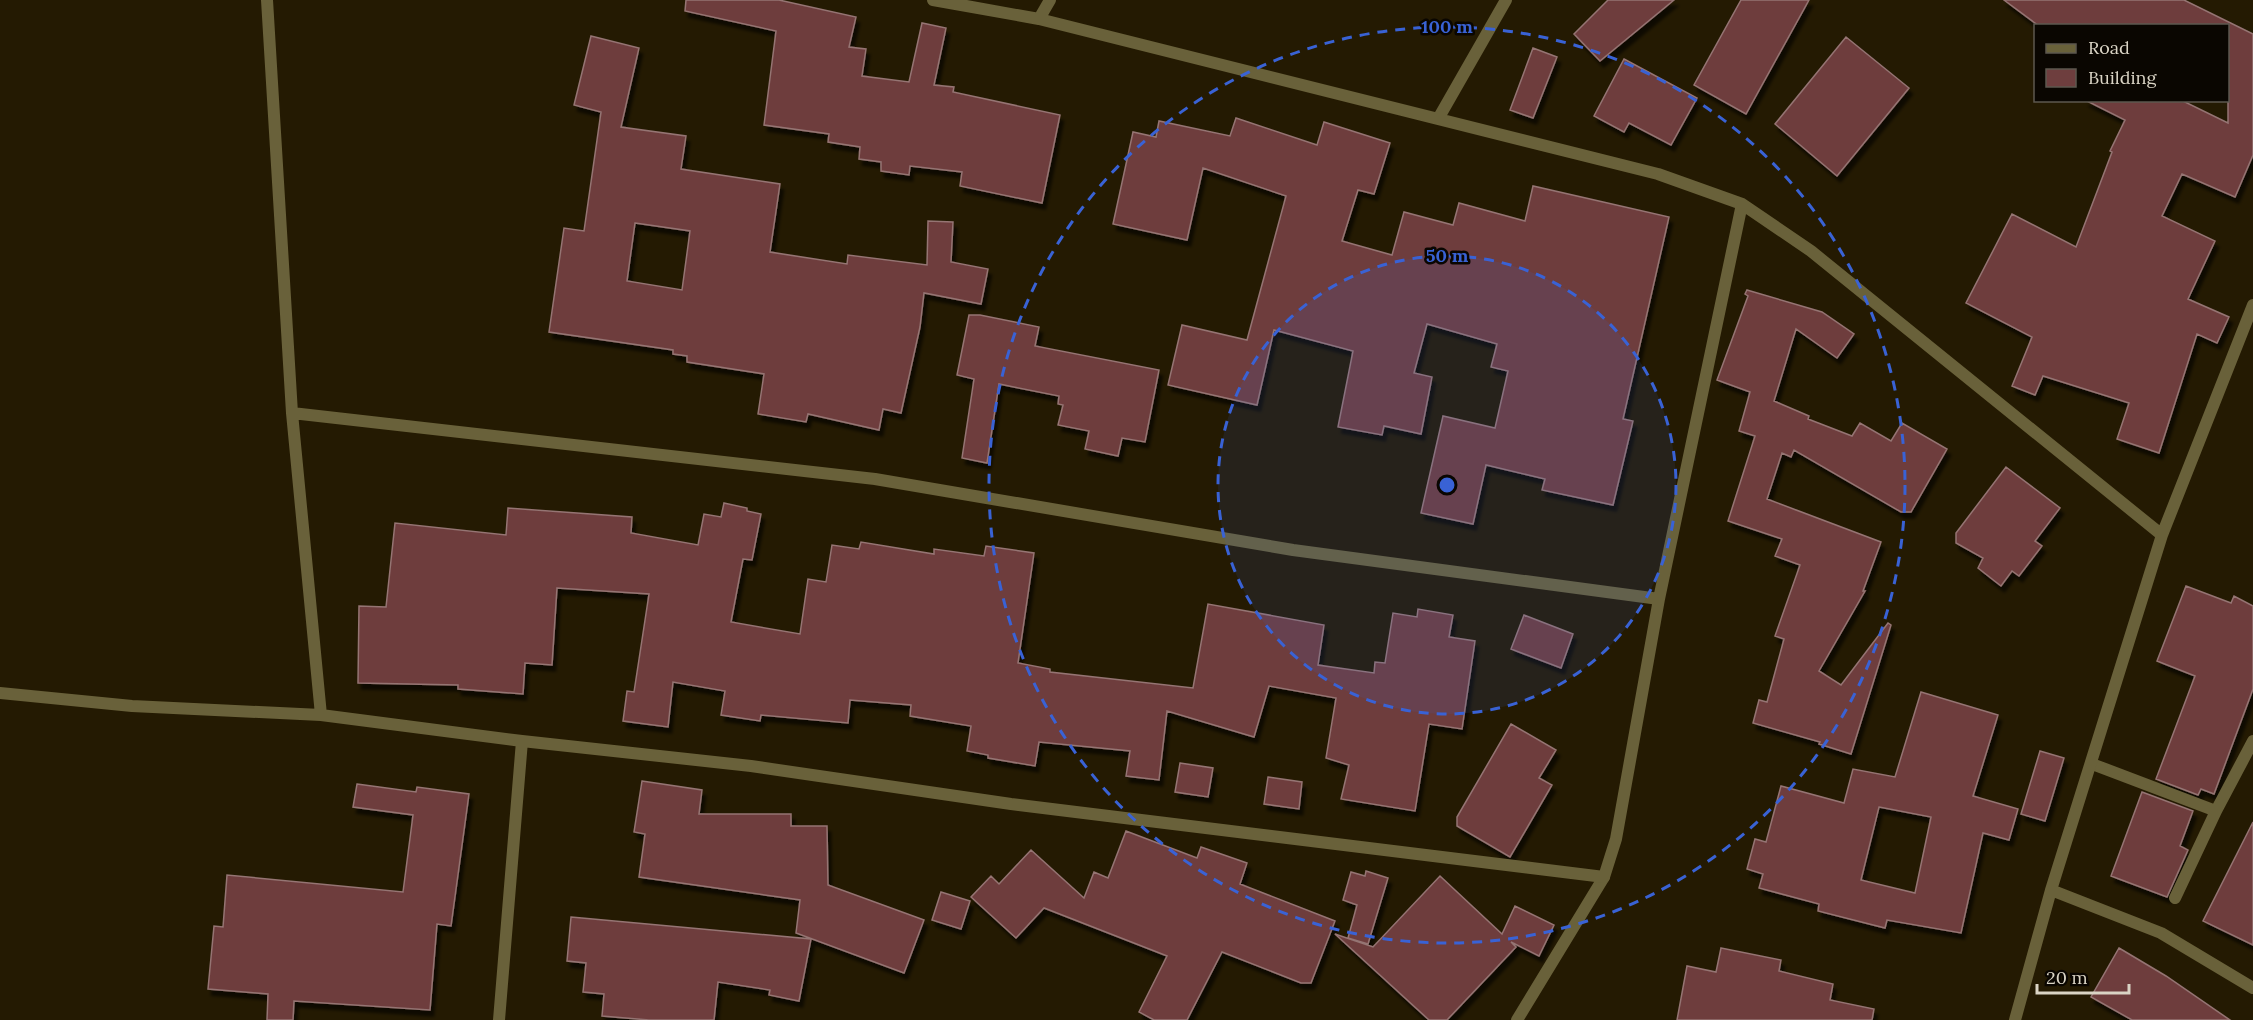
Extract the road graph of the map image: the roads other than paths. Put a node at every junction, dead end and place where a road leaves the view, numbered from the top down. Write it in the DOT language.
graph roads {
  1 [pos="267,0"];
  2 [pos="933,0"];
  3 [pos="1050,0"];
  4 [pos="1506,0"];
  5 [pos="1040,19"];
  6 [pos="1438,119"];
  7 [pos="1742,204"];
  8 [pos="2253,304"];
  9 [pos="292,413"];
  10 [pos="2162,535"];
  11 [pos="1659,599"];
  12 [pos="0,693"];
  13 [pos="321,715"];
  14 [pos="522,741"];
  15 [pos="2253,741"];
  16 [pos="2092,764"];
  17 [pos="2216,811"];
  18 [pos="1604,877"];
  19 [pos="2051,890"];
  20 [pos="2175,898"];
  21 [pos="2253,988"];
  22 [pos="499,1020"];
  23 [pos="1517,1020"];
  24 [pos="2014,1020"];
  1 -- 9 [label="street"];
  2 -- 5 [label="street"];
  3 -- 5 [label="street"];
  4 -- 6 [label="street"];
  5 -- 6 [label="street"];
  6 -- 7 [label="street"];
  7 -- 10 [label="street"];
  7 -- 11 [label="street"];
  8 -- 10 [label="street"];
  9 -- 11 [label="street"];
  9 -- 13 [label="street"];
  10 -- 16 [label="street"];
  11 -- 18 [label="street"];
  12 -- 13 [label="street"];
  13 -- 14 [label="street"];
  14 -- 18 [label="street"];
  14 -- 22 [label="street"];
  15 -- 17 [label="street"];
  16 -- 17 [label="street"];
  16 -- 19 [label="street"];
  17 -- 20 [label="street"];
  18 -- 23 [label="street"];
  19 -- 21 [label="street"];
  19 -- 24 [label="street"];
}
